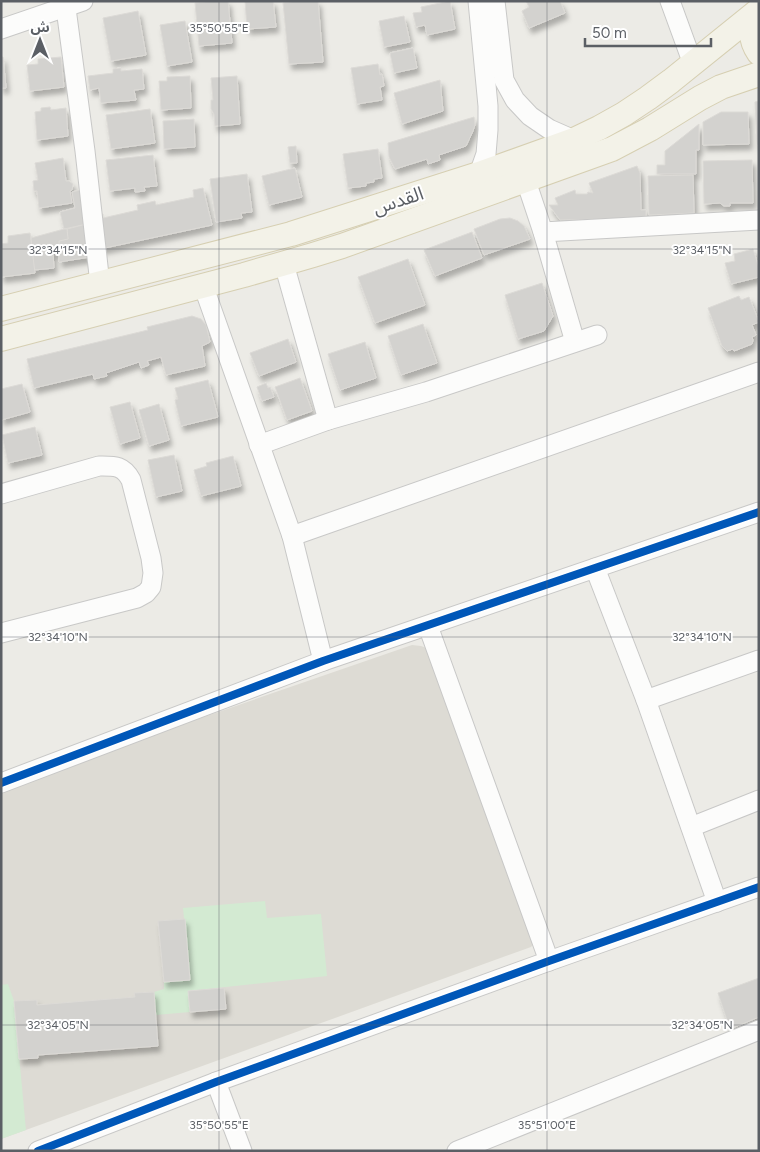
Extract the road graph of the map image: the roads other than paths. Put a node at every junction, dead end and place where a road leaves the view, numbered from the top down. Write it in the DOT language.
graph roads {
  1 [pos="478,1"];
  2 [pos="495,1"];
  3 [pos="670,1"];
  4 [pos="71,3"];
  5 [pos="759,11"];
  6 [pos="1,29"];
  7 [pos="759,53"];
  8 [pos="693,64"];
  9 [pos="759,74"];
  10 [pos="574,140"];
  11 [pos="479,174"];
  12 [pos="526,180"];
  13 [pos="759,220"];
  14 [pos="543,232"];
  15 [pos="284,264"];
  16 [pos="100,284"];
  17 [pos="203,286"];
  18 [pos="1,310"];
  19 [pos="597,335"];
  20 [pos="1,339"];
  21 [pos="575,342"];
  22 [pos="759,372"];
  23 [pos="328,420"];
  24 [pos="259,444"];
  25 [pos="1,494"];
  26 [pos="759,512"];
  27 [pos="292,536"];
  28 [pos="595,568"];
  29 [pos="428,626"];
  30 [pos="1,633"];
  31 [pos="323,660"];
  32 [pos="759,660"];
  33 [pos="646,700"];
  34 [pos="1,783"];
  35 [pos="759,800"];
  36 [pos="690,827"];
  37 [pos="759,887"];
  38 [pos="716,902"];
  39 [pos="549,961"];
  40 [pos="759,1030"];
  41 [pos="216,1082"];
  42 [pos="38,1151"];
  43 [pos="242,1151"];
  44 [pos="457,1151"];
  1 -- 11 [label="street"];
  2 -- 10 [label="street"];
  3 -- 8 [label="street"];
  4 -- 6 [label="street"];
  4 -- 16 [label="street"];
  5 -- 7 [label="main road"];
  5 -- 8 [label="main road, القدس"];
  8 -- 10 [label="main road, القدس"];
  9 -- 12 [label="main road, القدس"];
  10 -- 11 [label="main road, القدس"];
  11 -- 16 [label="main road, القدس"];
  12 -- 14 [label="street"];
  12 -- 15 [label="main road, القدس"];
  13 -- 14 [label="street"];
  14 -- 21 [label="street"];
  15 -- 17 [label="main road, القدس"];
  15 -- 23 [label="street"];
  16 -- 18 [label="main road, القدس"];
  17 -- 20 [label="main road, القدس"];
  17 -- 24 [label="street"];
  19 -- 21 [label="street"];
  21 -- 23 [label="street"];
  22 -- 27 [label="street"];
  23 -- 24 [label="street"];
  24 -- 27 [label="street"];
  25 -- 30 [label="street"];
  26 -- 28 [label="street"];
  27 -- 31 [label="street"];
  28 -- 29 [label="street"];
  28 -- 33 [label="street"];
  29 -- 31 [label="street"];
  29 -- 39 [label="street"];
  31 -- 34 [label="street"];
  32 -- 33 [label="street"];
  33 -- 36 [label="street"];
  35 -- 36 [label="street"];
  36 -- 38 [label="street"];
  37 -- 38 [label="street"];
  38 -- 39 [label="street"];
  39 -- 41 [label="street"];
  40 -- 44 [label="street"];
  41 -- 42 [label="street"];
  41 -- 43 [label="street"];
}
